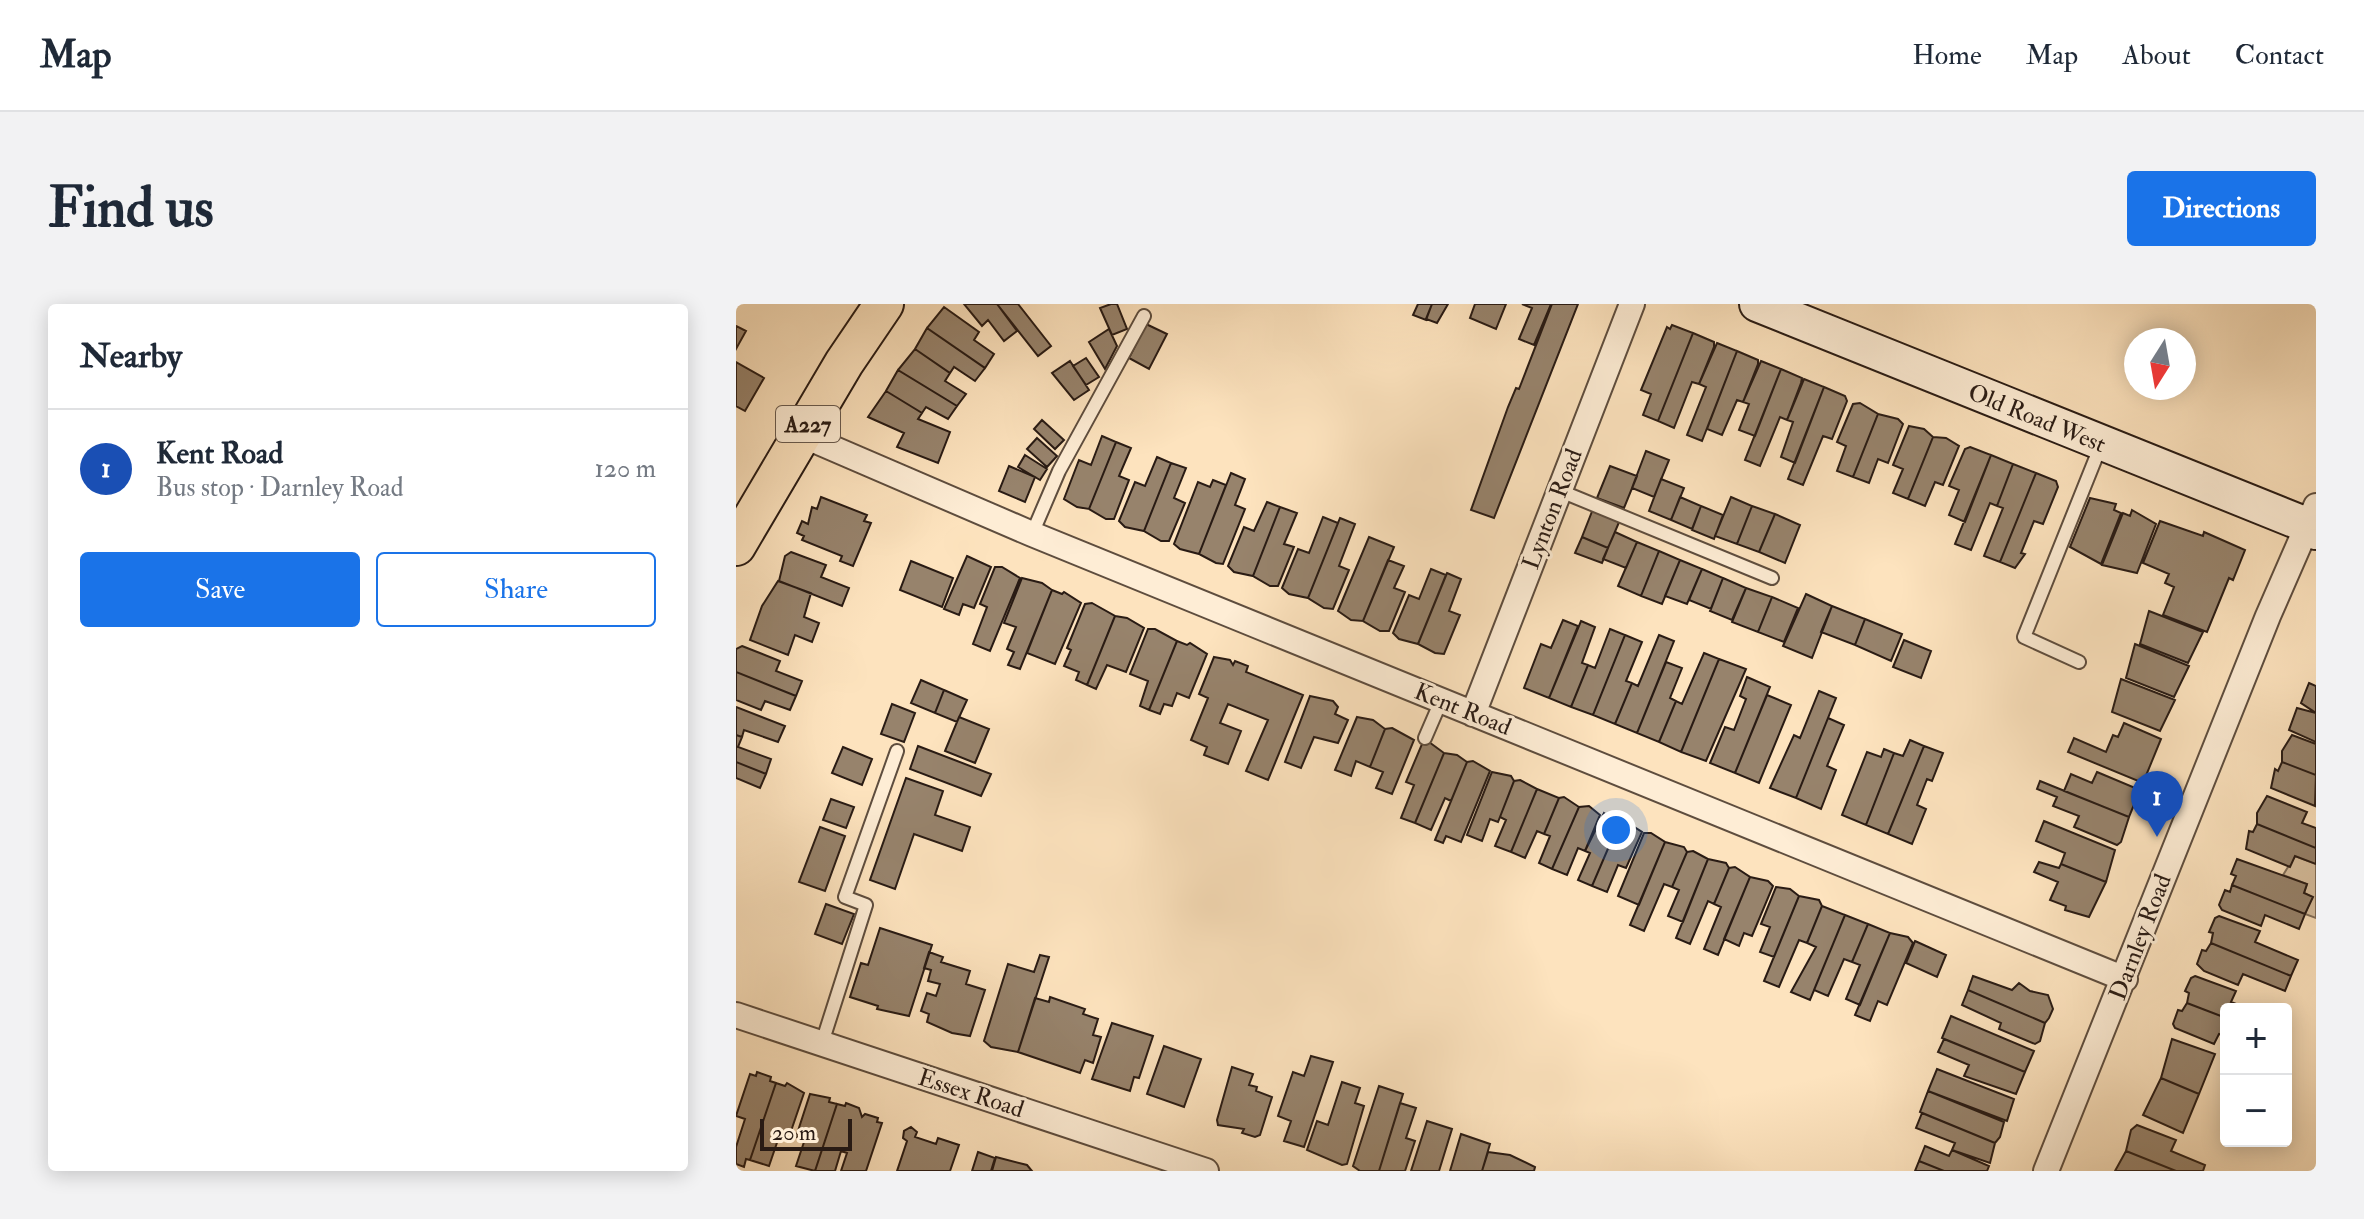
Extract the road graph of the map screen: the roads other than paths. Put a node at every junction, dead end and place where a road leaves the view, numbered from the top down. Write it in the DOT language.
graph roads {
  1 [pos="884,304"];
  2 [pos="1632,304"];
  3 [pos="1757,304"];
  4 [pos="1144,316"];
  5 [pos="802,435"];
  6 [pos="2101,445"];
  7 [pos="1558,490"];
  8 [pos="2314,522"];
  9 [pos="1032,534"];
  10 [pos="736,546"];
  11 [pos="1772,578"];
  12 [pos="2079,662"];
  13 [pos="1441,701"];
  14 [pos="1473,714"];
  15 [pos="1425,738"];
  16 [pos="897,751"];
  17 [pos="2125,979"];
  18 [pos="736,1015"];
  19 [pos="822,1043"];
  20 [pos="1206,1171"];
  21 [pos="2046,1171"];
  1 -- 5 [label="main road, A227"];
  2 -- 7 [label="street, Lynton Road"];
  3 -- 6 [label="main road, Old Road West"];
  4 -- 9 [label="lane"];
  5 -- 9 [label="street, Kent Road"];
  5 -- 10 [label="main road, A227"];
  6 -- 8 [label="main road, Old Road West"];
  6 -- 12 [label="lane"];
  7 -- 11 [label="lane"];
  7 -- 14 [label="street, Lynton Road"];
  8 -- 17 [label="street, Darnley Road"];
  9 -- 13 [label="street, Kent Road"];
  13 -- 14 [label="street, Kent Road"];
  13 -- 15 [label="lane"];
  14 -- 17 [label="street, Kent Road"];
  16 -- 19 [label="lane"];
  17 -- 21 [label="street, Darnley Road"];
  18 -- 19 [label="street, Essex Road"];
  19 -- 20 [label="street, Essex Road"];
}
